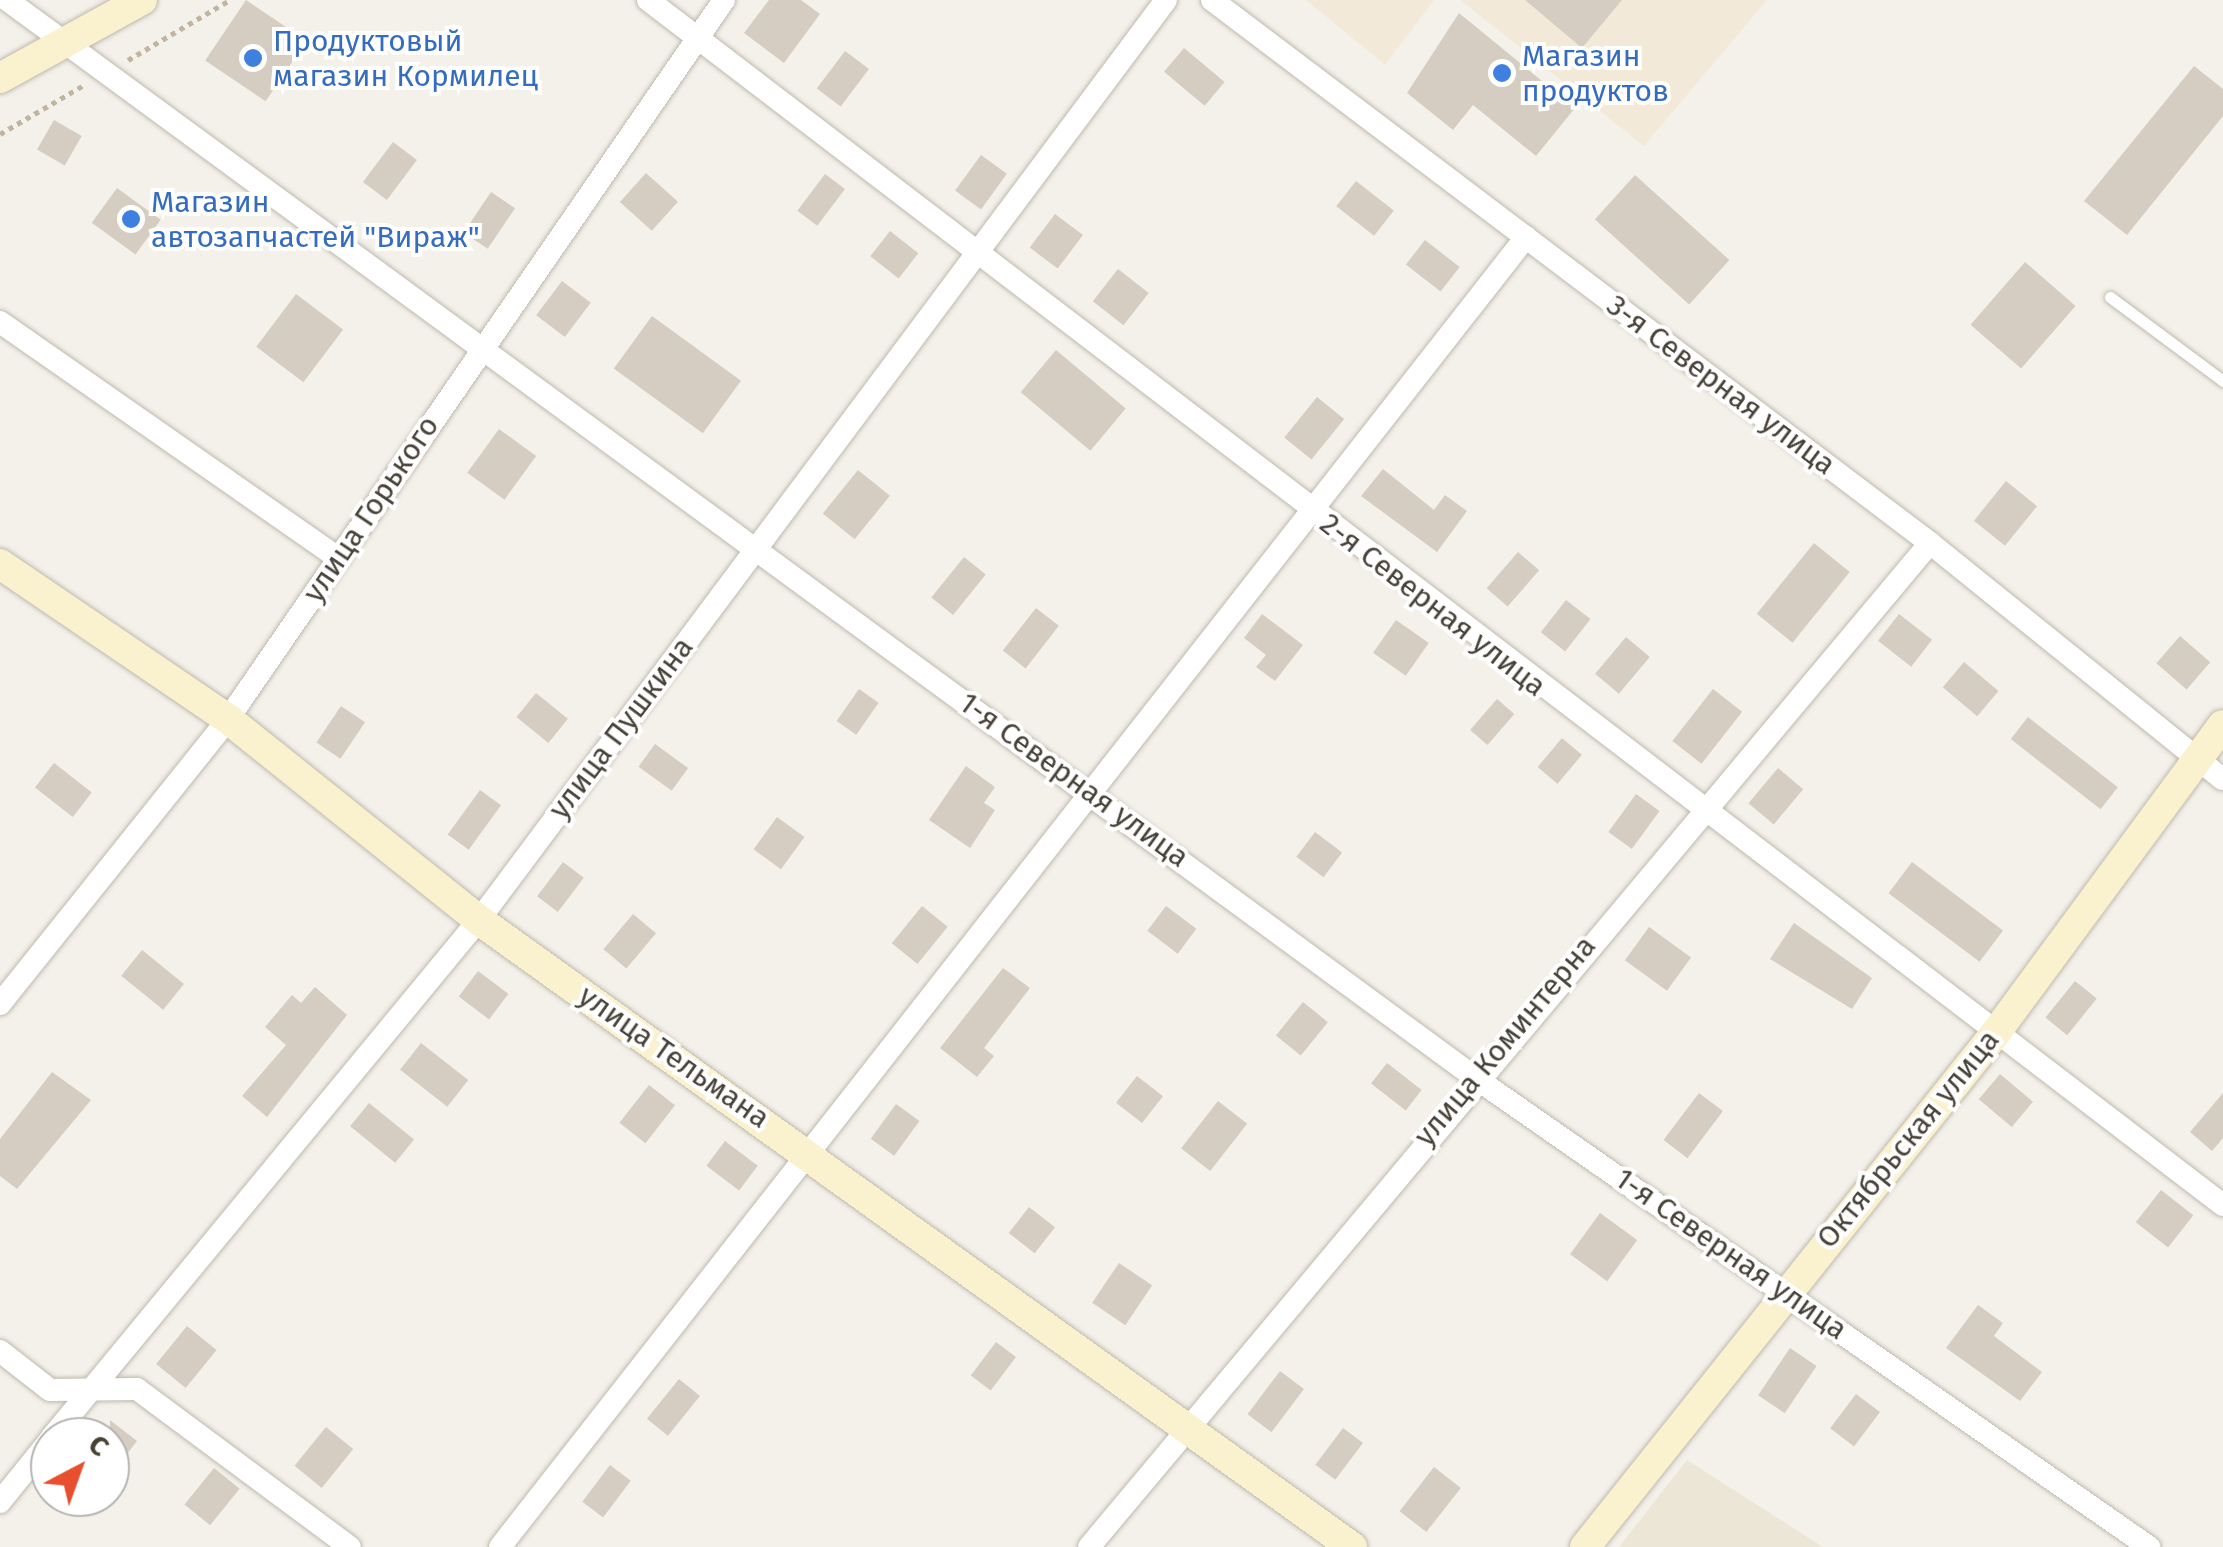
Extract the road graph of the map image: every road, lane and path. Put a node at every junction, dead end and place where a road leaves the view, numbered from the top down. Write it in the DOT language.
graph roads {
  1 [pos="7,0"];
  2 [pos="142,0"];
  3 [pos="648,0"];
  4 [pos="724,0"];
  5 [pos="1166,0"];
  6 [pos="1212,0"];
  7 [pos="696,40"];
  8 [pos="64,42"];
  9 [pos="0,78"];
  10 [pos="1526,237"];
  11 [pos="980,253"];
  12 [pos="2110,297"];
  13 [pos="0,322"];
  14 [pos="477,353"];
  15 [pos="2223,381"];
  16 [pos="1314,512"];
  17 [pos="1930,544"];
  18 [pos="755,548"];
  19 [pos="337,558"];
  20 [pos="0,564"];
  21 [pos="228,718"];
  22 [pos="2223,725"];
  23 [pos="2198,759"];
  24 [pos="2223,779"];
  25 [pos="1092,792"];
  26 [pos="1697,811"];
  27 [pos="479,920"];
  28 [pos="0,1004"];
  29 [pos="1997,1030"];
  30 [pos="1474,1077"];
  31 [pos="812,1155"];
  32 [pos="2223,1205"];
  33 [pos="1785,1290"];
  34 [pos="0,1352"];
  35 [pos="88,1392"];
  36 [pos="68,1417"];
  37 [pos="1186,1432"];
  38 [pos="30,1464"];
  39 [pos="0,1502"];
  40 [pos="350,1547"];
  41 [pos="500,1547"];
  42 [pos="1089,1547"];
  43 [pos="1352,1547"];
  44 [pos="1585,1547"];
  45 [pos="2150,1547"];
  1 -- 8 [label="street, 1-я Северная улица"];
  2 -- 8 [label="street"];
  3 -- 7 [label="street, 2-я Северная улица"];
  4 -- 7 [label="street, улица Горького"];
  5 -- 11 [label="street, улица Пушкина"];
  6 -- 10 [label="street, 3-я Северная улица"];
  7 -- 11 [label="street, 2-я Северная улица"];
  7 -- 14 [label="street, улица Горького"];
  8 -- 9 [label="street"];
  8 -- 14 [label="street, 1-я Северная улица"];
  10 -- 16 [label="street"];
  10 -- 17 [label="street, 3-я Северная улица"];
  11 -- 16 [label="street, 2-я Северная улица"];
  11 -- 18 [label="street, улица Пушкина"];
  12 -- 15 [label="lane"];
  13 -- 19 [label="street"];
  14 -- 18 [label="street, 1-я Северная улица"];
  14 -- 19 [label="street, улица Горького"];
  16 -- 25 [label="street"];
  16 -- 26 [label="street, 2-я Северная улица"];
  17 -- 23 [label="street, 3-я Северная улица"];
  17 -- 26 [label="street, улица Коминтерна"];
  18 -- 25 [label="street, 1-я Северная улица"];
  18 -- 27 [label="street, улица Пушкина"];
  19 -- 21 [label="street, улица Горького"];
  20 -- 21 [label="street, улица Тельмана"];
  21 -- 27 [label="street, улица Тельмана"];
  21 -- 28 [label="street, улица Горького"];
  22 -- 23 [label="street, Октябрьская улица"];
  23 -- 24 [label="street, 3-я Северная улица"];
  23 -- 29 [label="street, Октябрьская улица"];
  25 -- 30 [label="street, 1-я Северная улица"];
  25 -- 31 [label="street"];
  26 -- 29 [label="street, 2-я Северная улица"];
  26 -- 30 [label="street, улица Коминтерна"];
  27 -- 31 [label="street, улица Тельмана"];
  27 -- 35 [label="street, улица Пушкина"];
  29 -- 32 [label="street, 2-я Северная улица"];
  29 -- 33 [label="street, Октябрьская улица"];
  30 -- 33 [label="street, 1-я Северная улица"];
  30 -- 37 [label="street, улица Коминтерна"];
  31 -- 37 [label="street, улица Тельмана"];
  31 -- 41 [label="street"];
  33 -- 44 [label="street, Октябрьская улица"];
  33 -- 45 [label="street, 1-я Северная улица"];
  34 -- 35 [label="street"];
  35 -- 36 [label="street, улица Пушкина"];
  35 -- 40 [label="street"];
  37 -- 42 [label="street, улица Коминтерна"];
  37 -- 43 [label="street, улица Тельмана"];
  38 -- 39 [label="street, улица Пушкина"];
}
